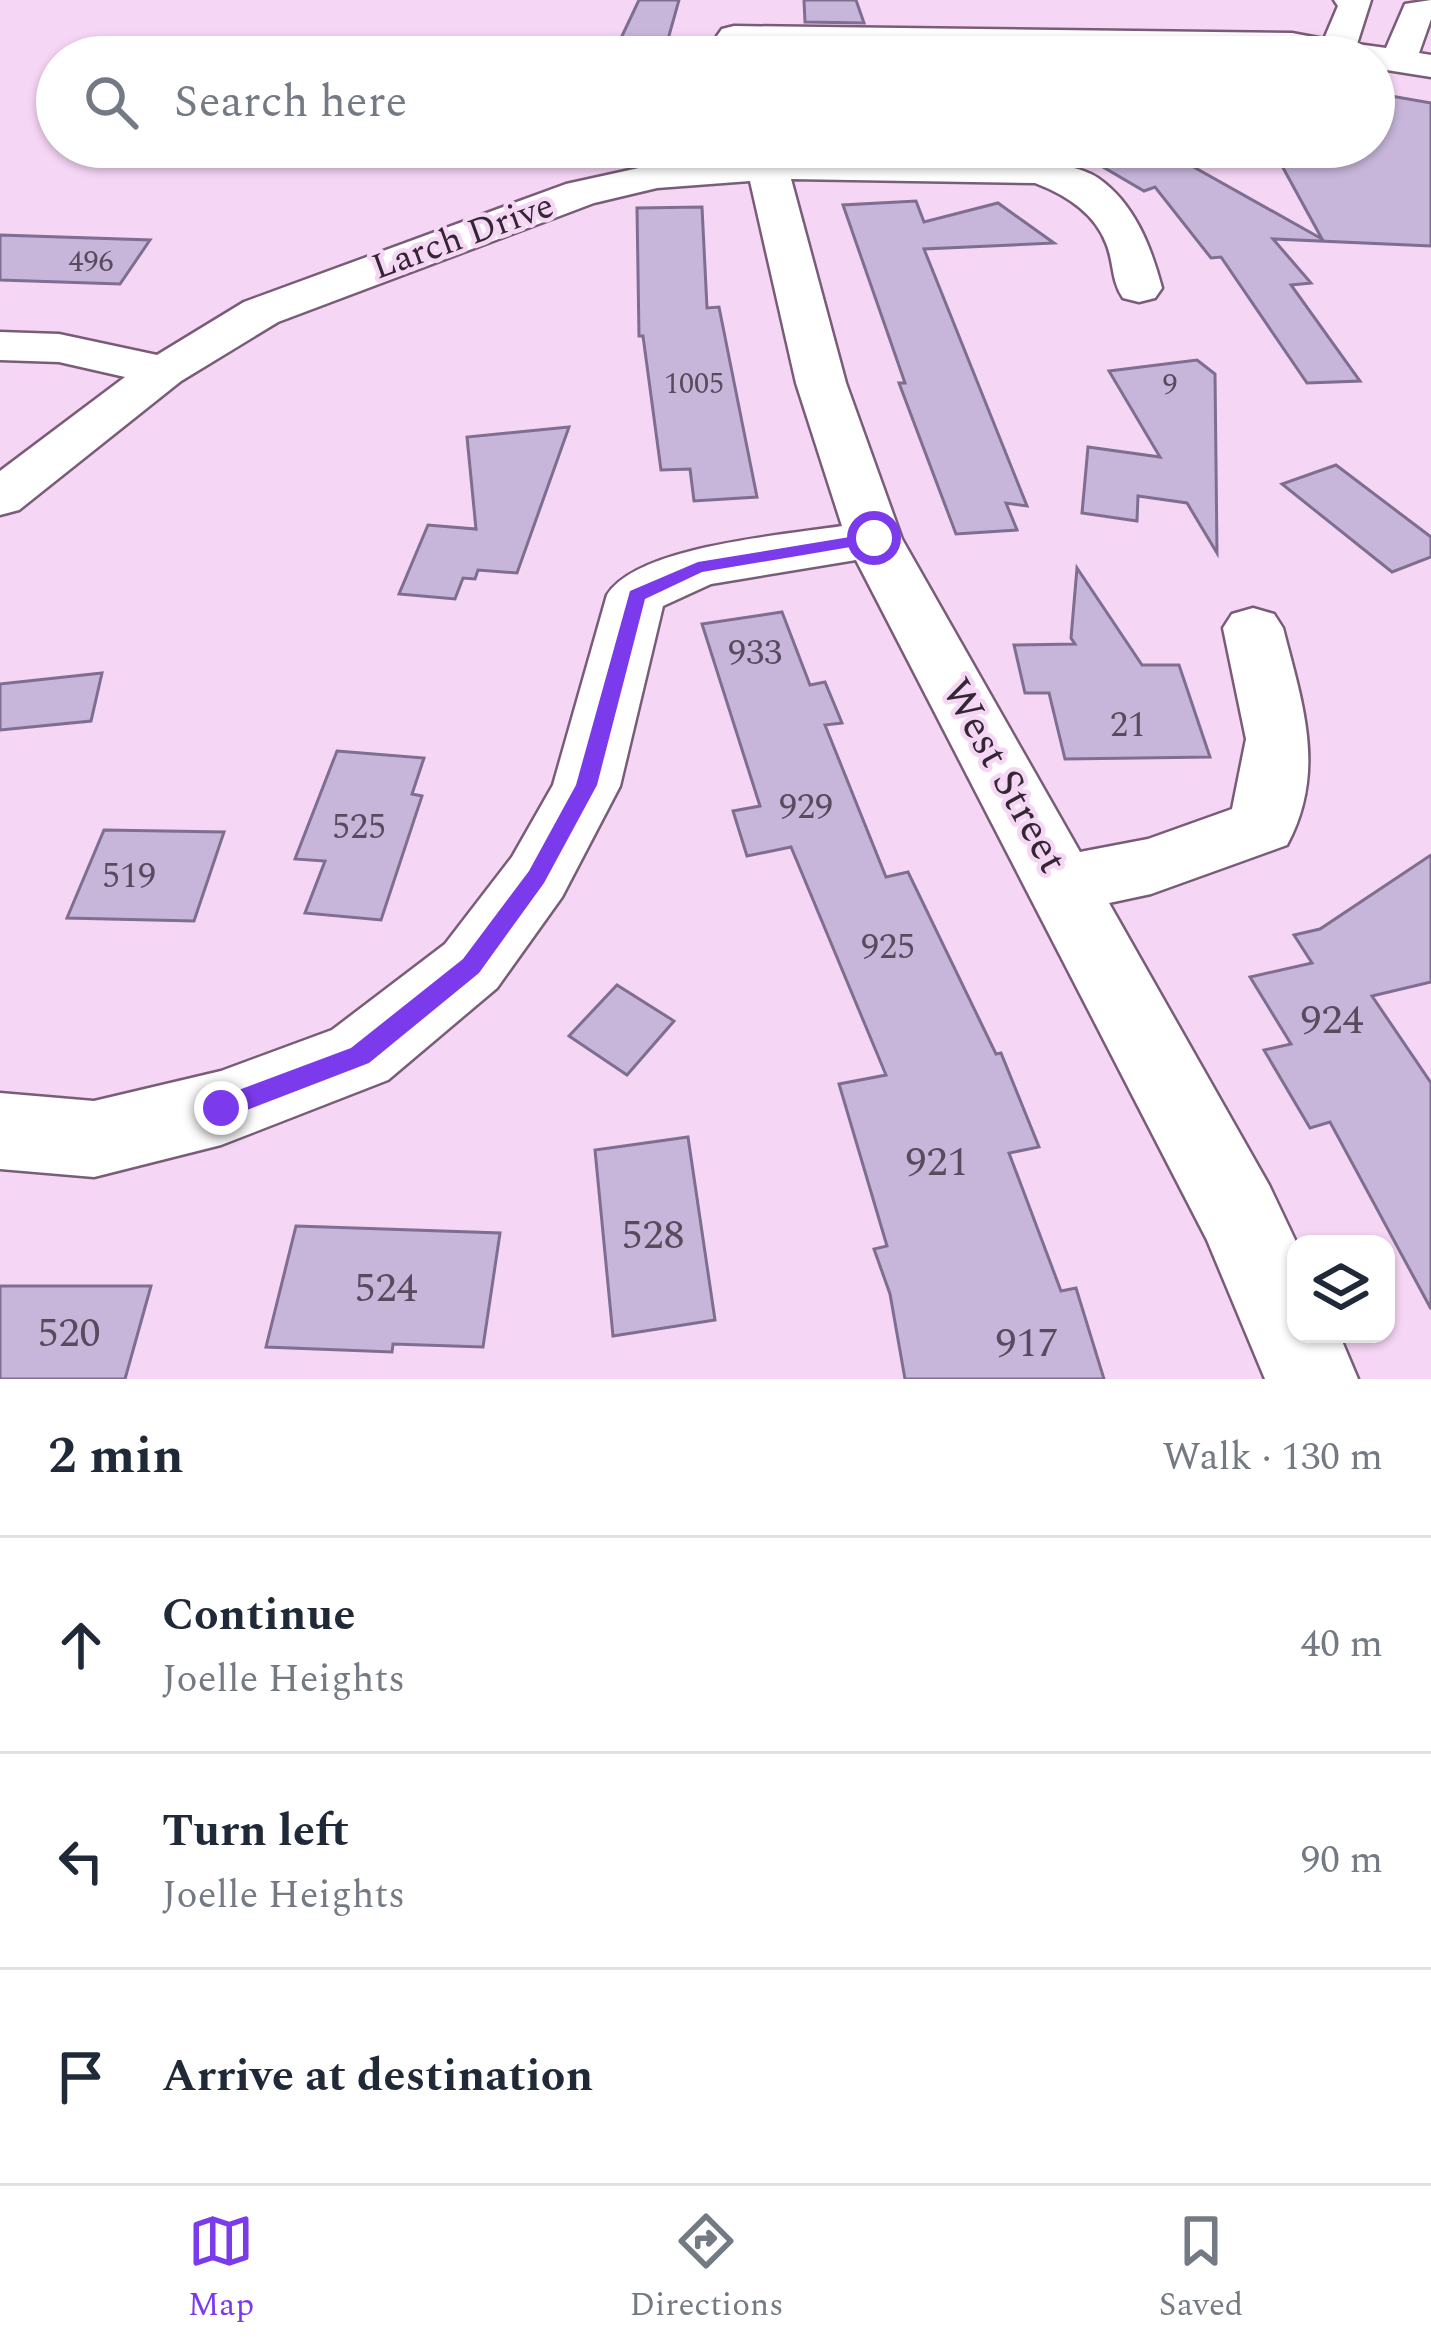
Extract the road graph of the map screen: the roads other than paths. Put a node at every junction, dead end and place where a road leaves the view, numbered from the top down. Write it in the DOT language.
graph roads {
  1 [pos="1046,0"];
  2 [pos="1352,0"];
  3 [pos="1431,7"];
  4 [pos="735,32"];
  5 [pos="924,36"];
  6 [pos="1064,36"];
  7 [pos="1343,36"];
  8 [pos="1415,63"];
  9 [pos="702,168"];
  10 [pos="767,168"];
  11 [pos="981,168"];
  12 [pos="1139,288"];
  13 [pos="0,346"];
  14 [pos="164,371"];
  15 [pos="0,498"];
  16 [pos="874,538"];
  17 [pos="1253,628"];
  18 [pos="1063,884"];
  19 [pos="0,1131"];
  20 [pos="1312,1379"];
  1 -- 6 [label="street"];
  2 -- 7 [label="street"];
  3 -- 8 [label="street"];
  4 -- 5 [label="street"];
  9 -- 14 [label="street, Larch Drive"];
  10 -- 16 [label="street, West Street"];
  11 -- 12 [label="street, Larch Drive"];
  13 -- 14 [label="street"];
  14 -- 15 [label="street, Larch Drive"];
  16 -- 18 [label="street, West Street"];
  16 -- 19 [label="street"];
  17 -- 18 [label="street"];
  18 -- 20 [label="street, West Street"];
}
